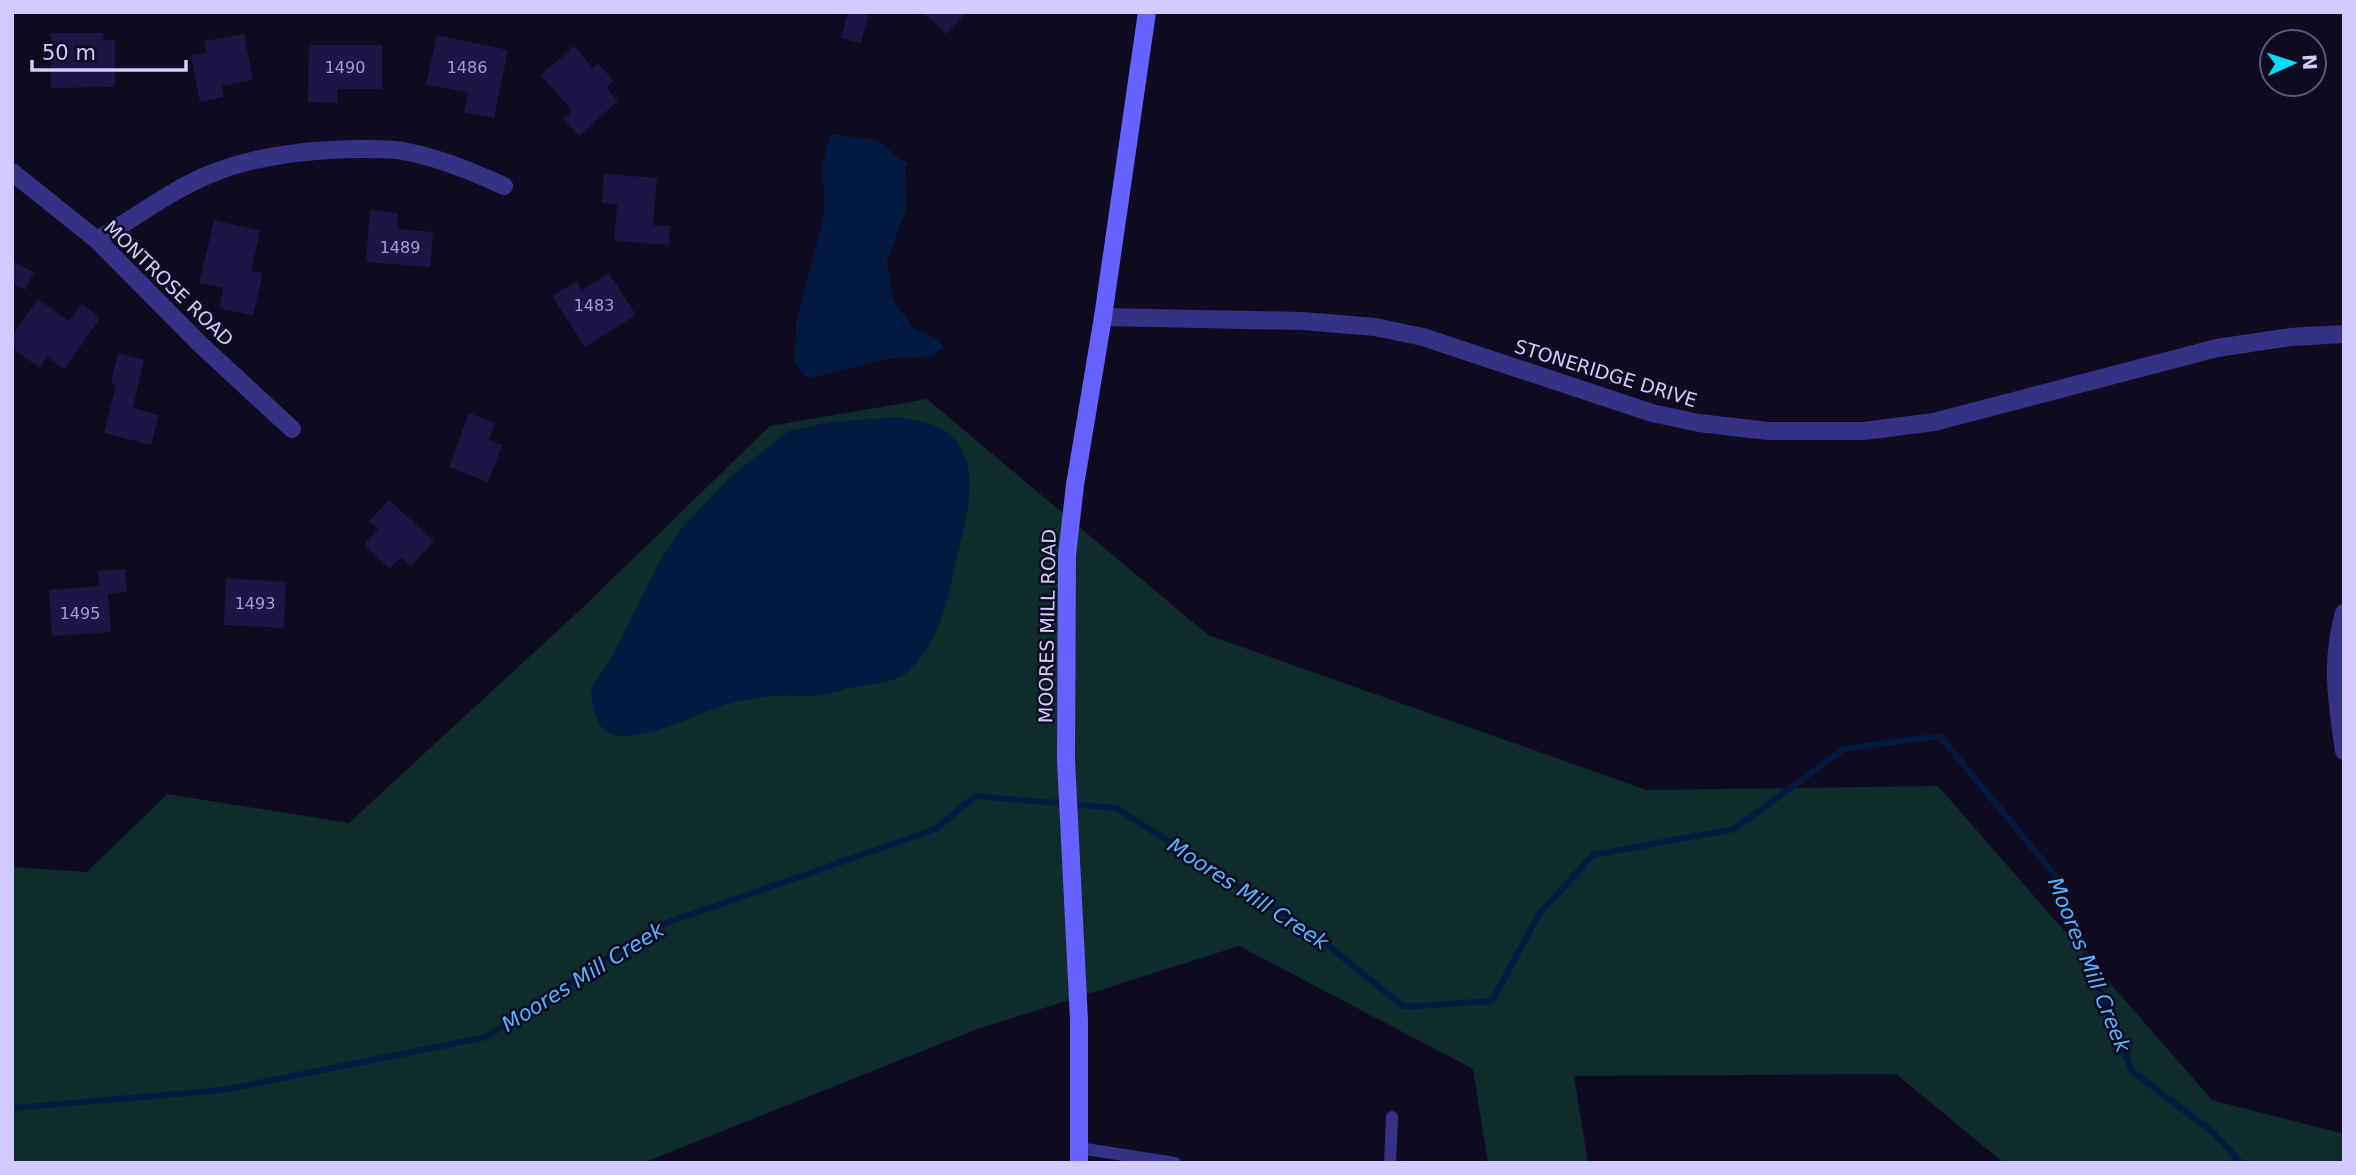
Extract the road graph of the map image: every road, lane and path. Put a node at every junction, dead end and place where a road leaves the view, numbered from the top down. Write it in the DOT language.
graph roads {
  1 [pos="1147,12"];
  2 [pos="12,172"];
  3 [pos="504,186"];
  4 [pos="97,240"];
  5 [pos="1102,317"];
  6 [pos="2344,334"];
  7 [pos="292,429"];
  8 [pos="2344,613"];
  9 [pos="2344,751"];
  10 [pos="1392,1117"];
  11 [pos="1079,1155"];
  12 [pos="1175,1163"];
  13 [pos="1390,1163"];
  1 -- 5 [label="street, MOORES MILL ROAD"];
  2 -- 4 [label="street, MONTROSE ROAD"];
  3 -- 4 [label="street"];
  4 -- 7 [label="street, MONTROSE ROAD"];
  5 -- 6 [label="street, STONERIDGE DRIVE"];
  5 -- 11 [label="street, MOORES MILL ROAD"];
  8 -- 9 [label="street"];
  10 -- 13 [label="lane"];
  11 -- 12 [label="lane"];
}
